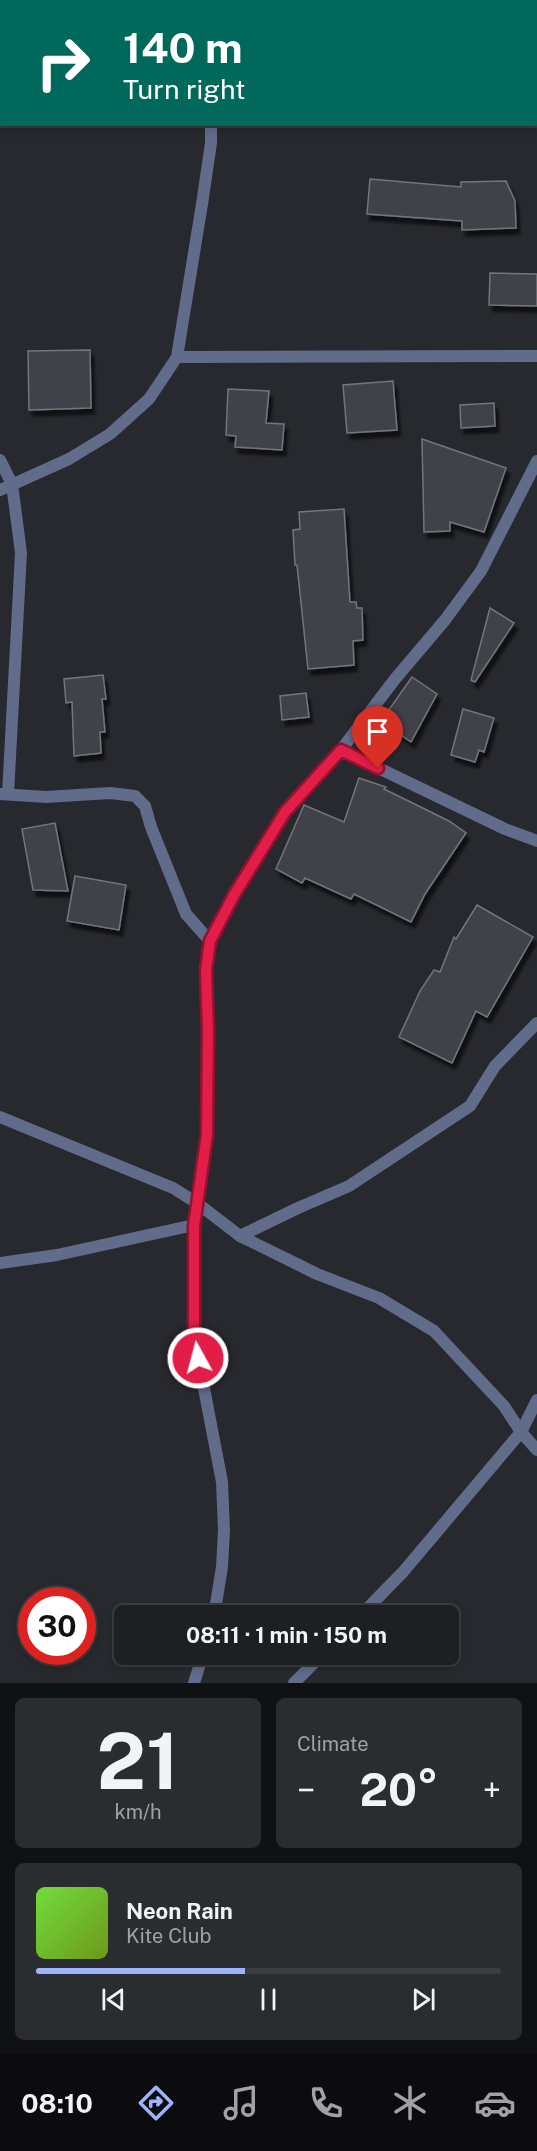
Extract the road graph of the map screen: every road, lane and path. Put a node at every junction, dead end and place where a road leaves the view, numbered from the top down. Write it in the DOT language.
graph roads {
  1 [pos="211,126"];
  2 [pos="537,356"];
  3 [pos="177,357"];
  4 [pos="0,460"];
  5 [pos="537,461"];
  6 [pos="12,484"];
  7 [pos="0,490"];
  8 [pos="341,750"];
  9 [pos="4,794"];
  10 [pos="537,841"];
  11 [pos="210,941"];
  12 [pos="537,1023"];
  13 [pos="0,1117"];
  14 [pos="197,1203"];
  15 [pos="194,1226"];
  16 [pos="240,1236"];
  17 [pos="0,1263"];
  18 [pos="537,1400"];
  19 [pos="521,1432"];
  20 [pos="537,1450"];
  21 [pos="216,1605"];
  22 [pos="371,1605"];
  23 [pos="200,1665"];
  24 [pos="312,1665"];
  25 [pos="194,1683"];
  26 [pos="294,1683"];
  1 -- 3 [label="street"];
  2 -- 3 [label="street"];
  3 -- 6 [label="street"];
  4 -- 6 [label="street"];
  5 -- 8 [label="street"];
  6 -- 7 [label="street"];
  6 -- 9 [label="street"];
  8 -- 10 [label="street"];
  8 -- 11 [label="street"];
  9 -- 11 [label="street"];
  11 -- 14 [label="street"];
  12 -- 16 [label="street"];
  13 -- 14 [label="street"];
  14 -- 15 [label="street"];
  14 -- 16 [label="street"];
  15 -- 17 [label="street"];
  15 -- 21 [label="street"];
  16 -- 19 [label="street"];
  18 -- 19 [label="street"];
  19 -- 20 [label="street"];
  19 -- 22 [label="street"];
  23 -- 25 [label="street"];
  24 -- 26 [label="street"];
}
